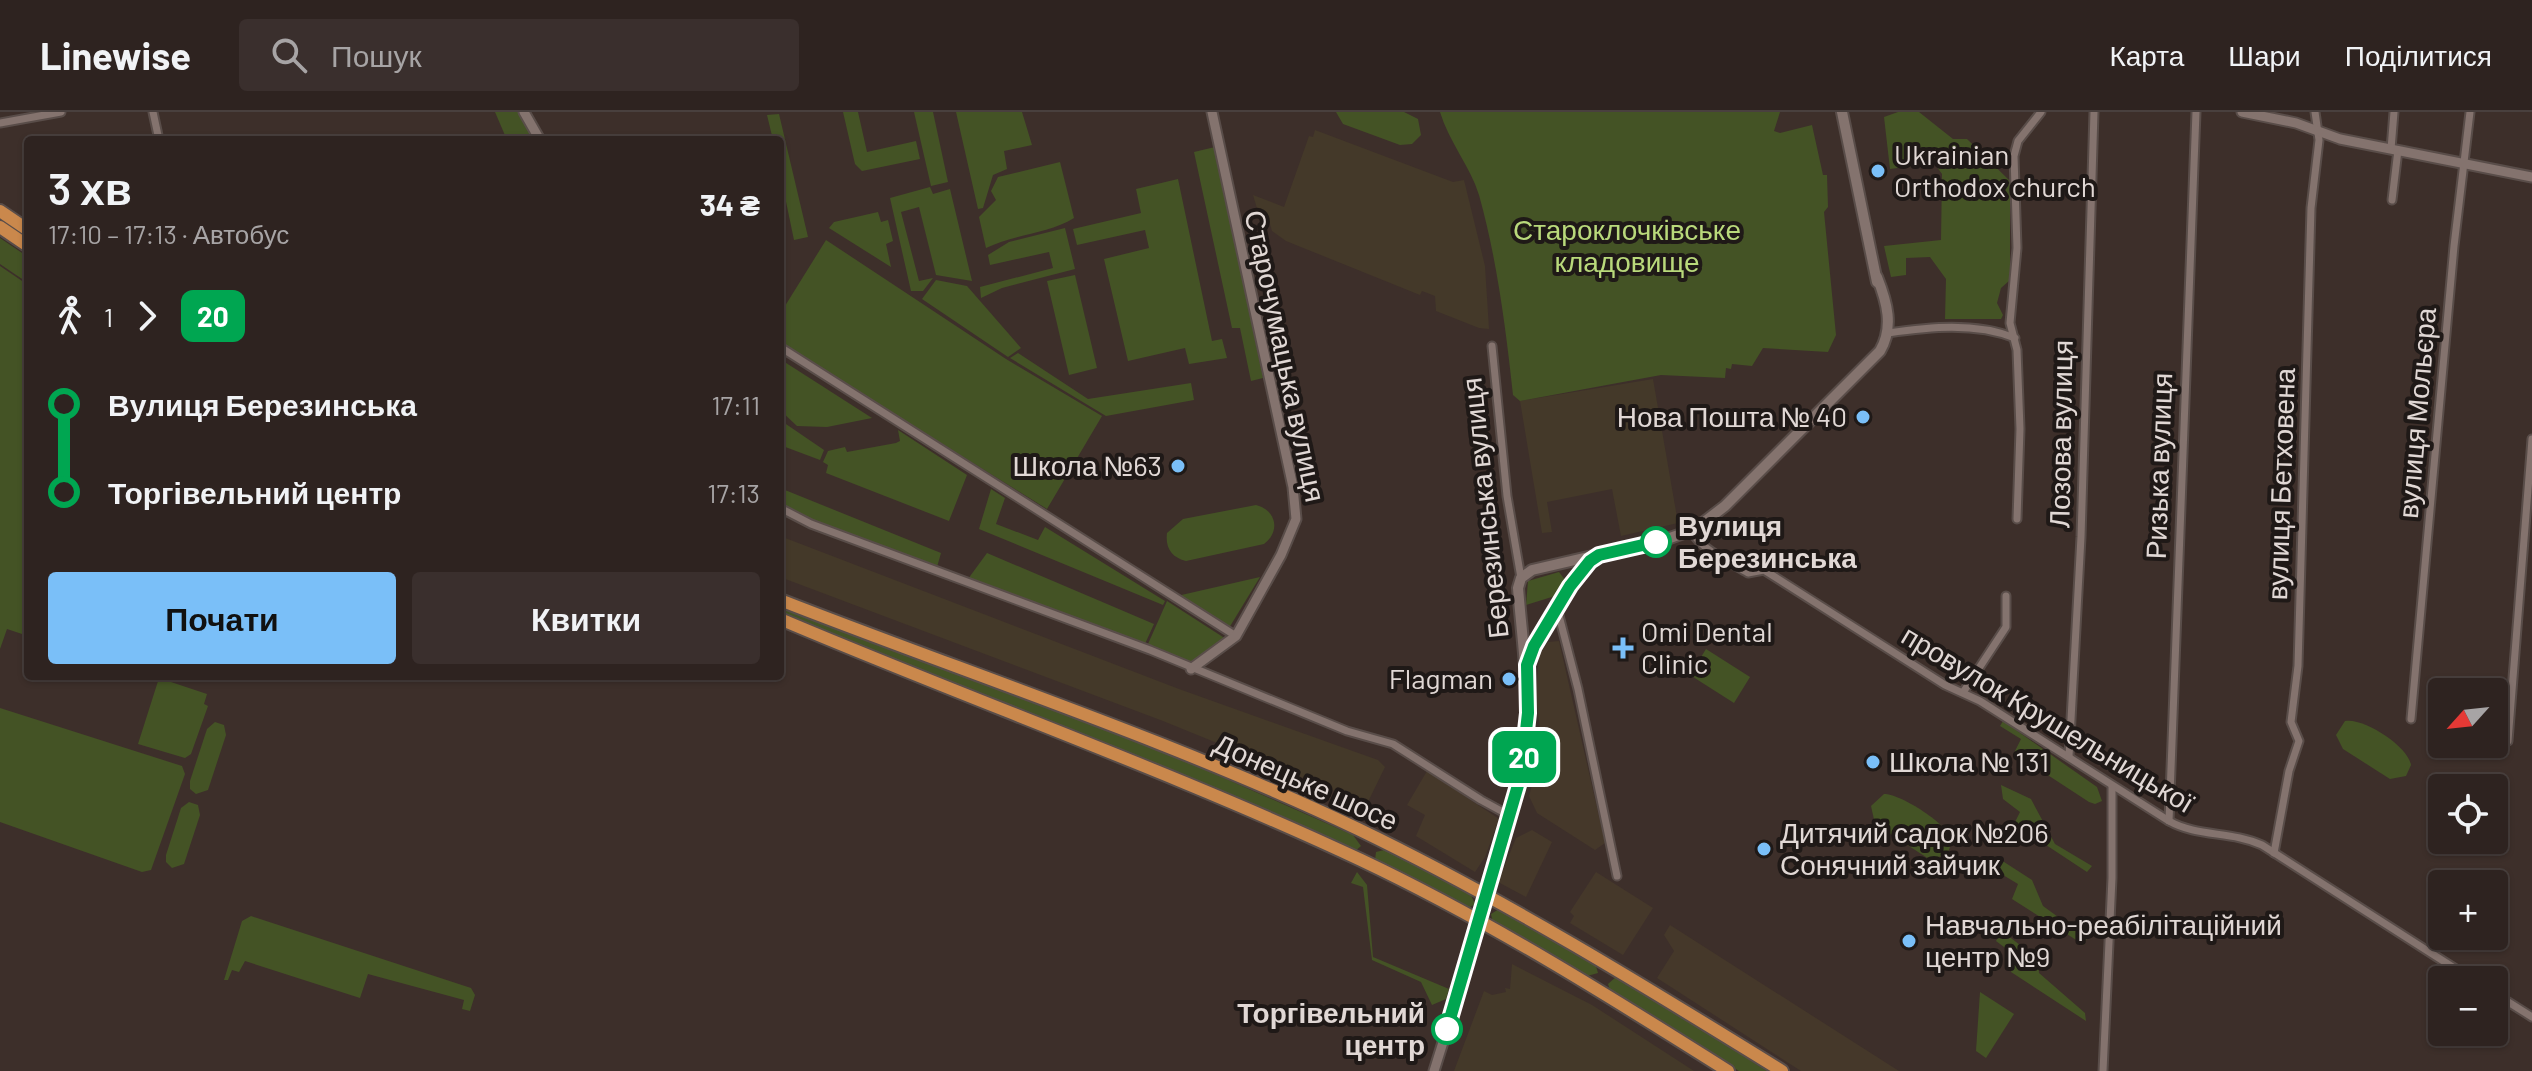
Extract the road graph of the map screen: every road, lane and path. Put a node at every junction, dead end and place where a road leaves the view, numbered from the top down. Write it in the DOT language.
graph roads {
  1 [pos="61,112"];
  2 [pos="153,112"];
  3 [pos="524,112"];
  4 [pos="1212,112"];
  5 [pos="1842,112"];
  6 [pos="2041,112"];
  7 [pos="2094,112"];
  8 [pos="2196,112"];
  9 [pos="2242,112"];
  10 [pos="2315,112"];
  11 [pos="2394,112"];
  12 [pos="2470,112"];
  13 [pos="0,123"];
  14 [pos="2317,131"];
  15 [pos="158,136"];
  16 [pos="538,136"];
  17 [pos="2394,150"];
  18 [pos="2465,165"];
  19 [pos="2532,177"];
  20 [pos="2392,200"];
  21 [pos="0,211"];
  22 [pos="0,227"];
  23 [pos="24,227"];
  24 [pos="24,243"];
  25 [pos="1877,277"];
  26 [pos="1888,333"];
  27 [pos="2012,337"];
  28 [pos="1492,346"];
  29 [pos="784,350"];
  30 [pos="1866,362"];
  31 [pos="2532,439"];
  32 [pos="784,510"];
  33 [pos="2017,519"];
  34 [pos="1691,531"];
  35 [pos="1599,555"];
  36 [pos="1554,565"];
  37 [pos="1521,578"];
  38 [pos="1570,586"];
  39 [pos="2006,596"];
  40 [pos="784,602"];
  41 [pos="1557,608"];
  42 [pos="784,621"];
  43 [pos="1546,623"];
  44 [pos="1522,625"];
  45 [pos="1236,636"];
  46 [pos="1527,665"];
  47 [pos="1191,669"];
  48 [pos="1964,691"];
  49 [pos="2411,719"];
  50 [pos="2508,741"];
  51 [pos="2069,756"];
  52 [pos="2112,787"];
  53 [pos="1512,813"];
  54 [pos="2169,821"];
  55 [pos="1373,837"];
  56 [pos="2274,853"];
  57 [pos="1362,861"];
  58 [pos="1617,876"];
  59 [pos="1485,894"];
  60 [pos="1480,924"];
  61 [pos="1611,965"];
  62 [pos="2451,966"];
  63 [pos="1597,989"];
  64 [pos="2508,1002"];
  65 [pos="2532,1017"];
  66 [pos="1434,1071"];
  67 [pos="1728,1071"];
  68 [pos="1782,1071"];
  69 [pos="2103,1071"];
  1 -- 13 [label="street"];
  2 -- 15 [label="street"];
  3 -- 16 [label="street"];
  4 -- 45 [label="street, Старочумацька вулиця"];
  5 -- 25 [label="main road"];
  6 -- 27 [label="street"];
  7 -- 51 [label="street, Лозова вулиця"];
  8 -- 54 [label="street, Ризька вулиця"];
  9 -- 14 [label="street"];
  10 -- 14 [label="street, вулиця Бетховена"];
  11 -- 17 [label="street"];
  12 -- 18 [label="street, вулиця Мольєра"];
  14 -- 17 [label="street"];
  14 -- 56 [label="street, вулиця Бетховена"];
  17 -- 18 [label="street"];
  17 -- 20 [label="street"];
  18 -- 19 [label="street"];
  18 -- 49 [label="street, вулиця Мольєра"];
  21 -- 23 [label="highway"];
  22 -- 24 [label="highway"];
  25 -- 26 [label="main road"];
  25 -- 30 [label="main road"];
  26 -- 27 [label="street"];
  26 -- 30 [label="main road"];
  27 -- 33 [label="street"];
  28 -- 37 [label="street, Березинська вулиця"];
  29 -- 45 [label="street"];
  30 -- 34 [label="main road"];
  31 -- 50 [label="street"];
  32 -- 47 [label="street"];
  34 -- 35 [label="main road"];
  34 -- 48 [label="street, провулок Крушельницької"];
  35 -- 36 [label="main road"];
  35 -- 38 [label="main road"];
  36 -- 37 [label="main road"];
  36 -- 38 [label="main road"];
  37 -- 44 [label="main road, Березинська вулиця"];
  38 -- 41 [label="main road"];
  39 -- 48 [label="street"];
  40 -- 55 [label="highway, Донецьке шосе"];
  41 -- 43 [label="main road"];
  41 -- 58 [label="street"];
  42 -- 57 [label="highway, Донецьке шосе"];
  43 -- 44 [label="main road"];
  43 -- 46 [label="main road, Березинська вулиця"];
  44 -- 46 [label="main road, Березинська вулиця"];
  45 -- 47 [label="street, Старочумацька вулиця"];
  46 -- 53 [label="main road, Березинська вулиця"];
  47 -- 53 [label="street"];
  48 -- 51 [label="street, провулок Крушельницької"];
  51 -- 52 [label="street, провулок Крушельницької"];
  52 -- 54 [label="street, провулок Крушельницької"];
  52 -- 69 [label="street"];
  53 -- 59 [label="main road, Березинська вулиця"];
  54 -- 56 [label="street, провулок Крушельницької"];
  55 -- 57 [label="highway"];
  55 -- 59 [label="highway, Донецьке шосе"];
  56 -- 62 [label="street, провулок Крушельницької"];
  57 -- 60 [label="highway, Донецьке шосе"];
  59 -- 60 [label="main road, Березинська вулиця"];
  59 -- 61 [label="highway, Донецьке шосе"];
  60 -- 63 [label="highway, Донецьке шосе"];
  60 -- 66 [label="street, Березинська вулиця"];
  61 -- 63 [label="highway"];
  61 -- 68 [label="highway, Донецьке шосе"];
  63 -- 67 [label="highway, Донецьке шосе"];
  64 -- 65 [label="street"];
}
